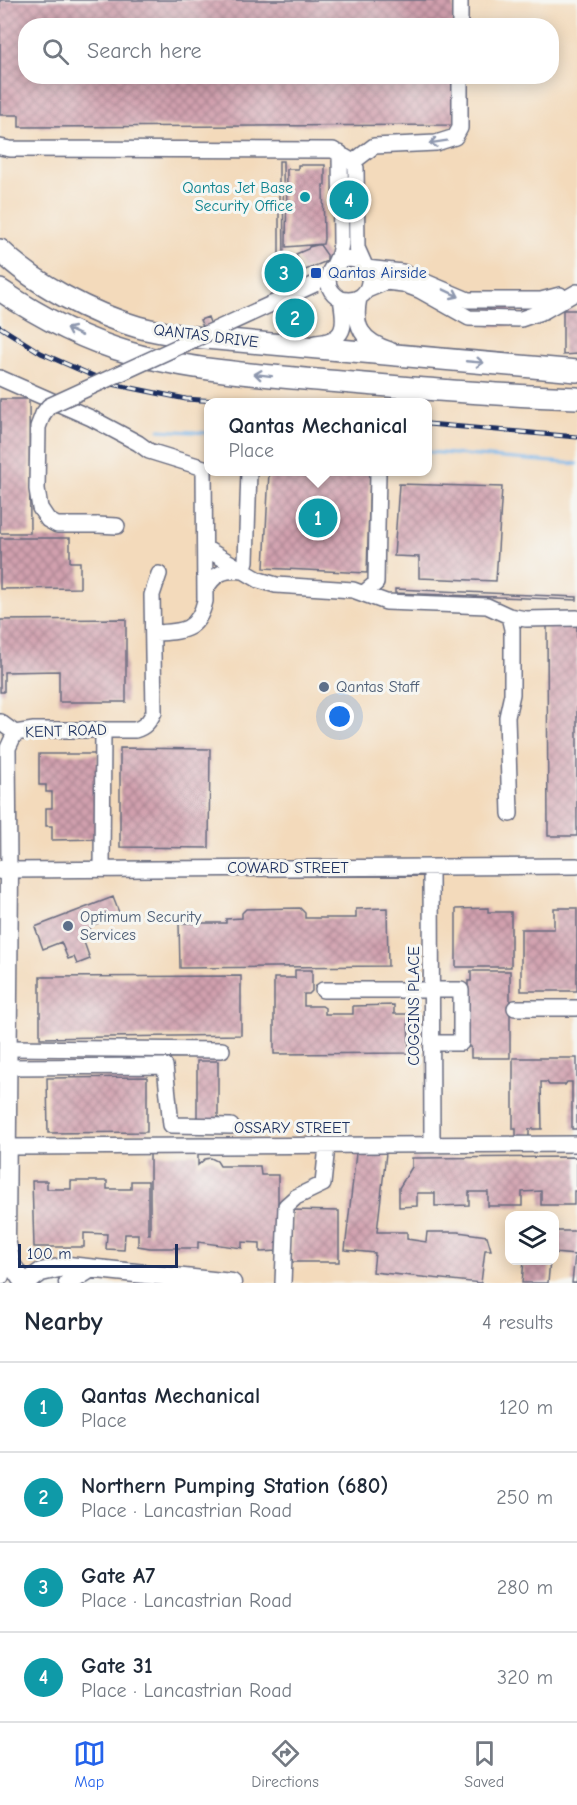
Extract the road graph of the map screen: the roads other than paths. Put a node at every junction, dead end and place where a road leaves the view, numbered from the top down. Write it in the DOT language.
graph roads {
  1 [pos="460,0"];
  2 [pos="460,18"];
  3 [pos="460,84"];
  4 [pos="0,147"];
  5 [pos="346,158"];
  6 [pos="341,184"];
  7 [pos="357,184"];
  8 [pos="0,250"];
  9 [pos="365,267"];
  10 [pos="332,268"];
  11 [pos="315,284"];
  12 [pos="0,290"];
  13 [pos="577,291"];
  14 [pos="363,294"];
  15 [pos="336,295"];
  16 [pos="294,345"];
  17 [pos="417,357"];
  18 [pos="577,371"];
  19 [pos="0,378"];
  20 [pos="571,398"];
  21 [pos="204,467"];
  22 [pos="206,476"];
  23 [pos="249,476"];
  24 [pos="378,476"];
  25 [pos="117,526"];
  26 [pos="205,548"];
  27 [pos="243,571"];
  28 [pos="159,574"];
  29 [pos="205,590"];
  30 [pos="364,594"];
  31 [pos="510,616"];
  32 [pos="577,618"];
  33 [pos="153,633"];
  34 [pos="0,722"];
  35 [pos="103,730"];
  36 [pos="15,733"];
  37 [pos="510,814"];
  38 [pos="577,866"];
  39 [pos="431,867"];
  40 [pos="102,869"];
  41 [pos="4,870"];
  42 [pos="0,907"];
  43 [pos="9,927"];
  44 [pos="323,990"];
  45 [pos="432,990"];
  46 [pos="4,1004"];
  47 [pos="515,1008"];
  48 [pos="577,1008"];
  49 [pos="432,1043"];
  50 [pos="7,1048"];
  51 [pos="137,1049"];
  52 [pos="222,1050"];
  53 [pos="137,1066"];
  54 [pos="7,1067"];
  55 [pos="231,1126"];
  56 [pos="577,1144"];
  57 [pos="432,1145"];
  58 [pos="327,1146"];
  59 [pos="7,1147"];
  60 [pos="3,1239"];
  61 [pos="90,1269"];
  62 [pos="0,1276"];
  63 [pos="25,1283"];
  64 [pos="69,1283"];
  65 [pos="232,1283"];
  66 [pos="283,1283"];
  1 -- 2 [label="street"];
  3 -- 5 [label="street, one-way"];
  4 -- 5 [label="street"];
  5 -- 6 [label="street"];
  5 -- 7 [label="street"];
  6 -- 7 [label="street"];
  6 -- 10 [label="street"];
  7 -- 9 [label="street"];
  8 -- 16 [label="highway, QANTAS DRIVE"];
  9 -- 10 [label="street"];
  9 -- 13 [label="street, one-way"];
  9 -- 14 [label="street"];
  10 -- 11 [label="street"];
  10 -- 15 [label="street"];
  11 -- 15 [label="street"];
  11 -- 25 [label="street, bridge"];
  20 -- 12 [label="highway, QANTAS DRIVE, one-way"];
  13 -- 14 [label="street"];
  14 -- 15 [label="street"];
  14 -- 17 [label="street"];
  15 -- 16 [label="street"];
  16 -- 17 [label="highway, QANTAS DRIVE"];
  17 -- 18 [label="highway, QANTAS DRIVE, one-way"];
  19 -- 21 [label="street"];
  22 -- 26 [label="street"];
  23 -- 27 [label="street"];
  24 -- 30 [label="street"];
  26 -- 27 [label="street"];
  26 -- 29 [label="street"];
  27 -- 29 [label="street"];
  27 -- 30 [label="street"];
  28 -- 33 [label="street, KENT ROAD"];
  29 -- 33 [label="street"];
  30 -- 31 [label="street"];
  31 -- 32 [label="street"];
  31 -- 37 [label="street"];
  33 -- 35 [label="street, KENT ROAD"];
  34 -- 36 [label="street"];
  35 -- 36 [label="street, KENT ROAD"];
  35 -- 40 [label="street"];
  36 -- 41 [label="street, KENT ROAD"];
  38 -- 39 [label="street, COWARD STREET"];
  39 -- 40 [label="street, COWARD STREET"];
  39 -- 45 [label="street, COGGINS PLACE"];
  40 -- 41 [label="street, COWARD STREET"];
  41 -- 43 [label="main road, KENT ROAD"];
  42 -- 43 [label="main road"];
  43 -- 46 [label="main road, KENT ROAD"];
  44 -- 45 [label="street"];
  45 -- 49 [label="street, COGGINS PLACE"];
  45 -- 49 [label="street"];
  46 -- 50 [label="main road, KENT ROAD"];
  47 -- 48 [label="street"];
  49 -- 57 [label="street, COGGINS PLACE"];
  50 -- 51 [label="street"];
  50 -- 54 [label="main road, KENT ROAD"];
  51 -- 52 [label="street"];
  51 -- 53 [label="street"];
  53 -- 54 [label="street"];
  53 -- 55 [label="street"];
  54 -- 59 [label="main road, KENT ROAD"];
  56 -- 57 [label="street, OSSARY STREET"];
  57 -- 58 [label="street, OSSARY STREET"];
  58 -- 59 [label="street, OSSARY STREET"];
  58 -- 66 [label="street"];
  59 -- 60 [label="main road, KENT ROAD"];
  60 -- 62 [label="main road"];
  60 -- 63 [label="main road, KENT ROAD"];
  61 -- 63 [label="main road"];
  61 -- 64 [label="main road"];
  61 -- 65 [label="main road"];
}
